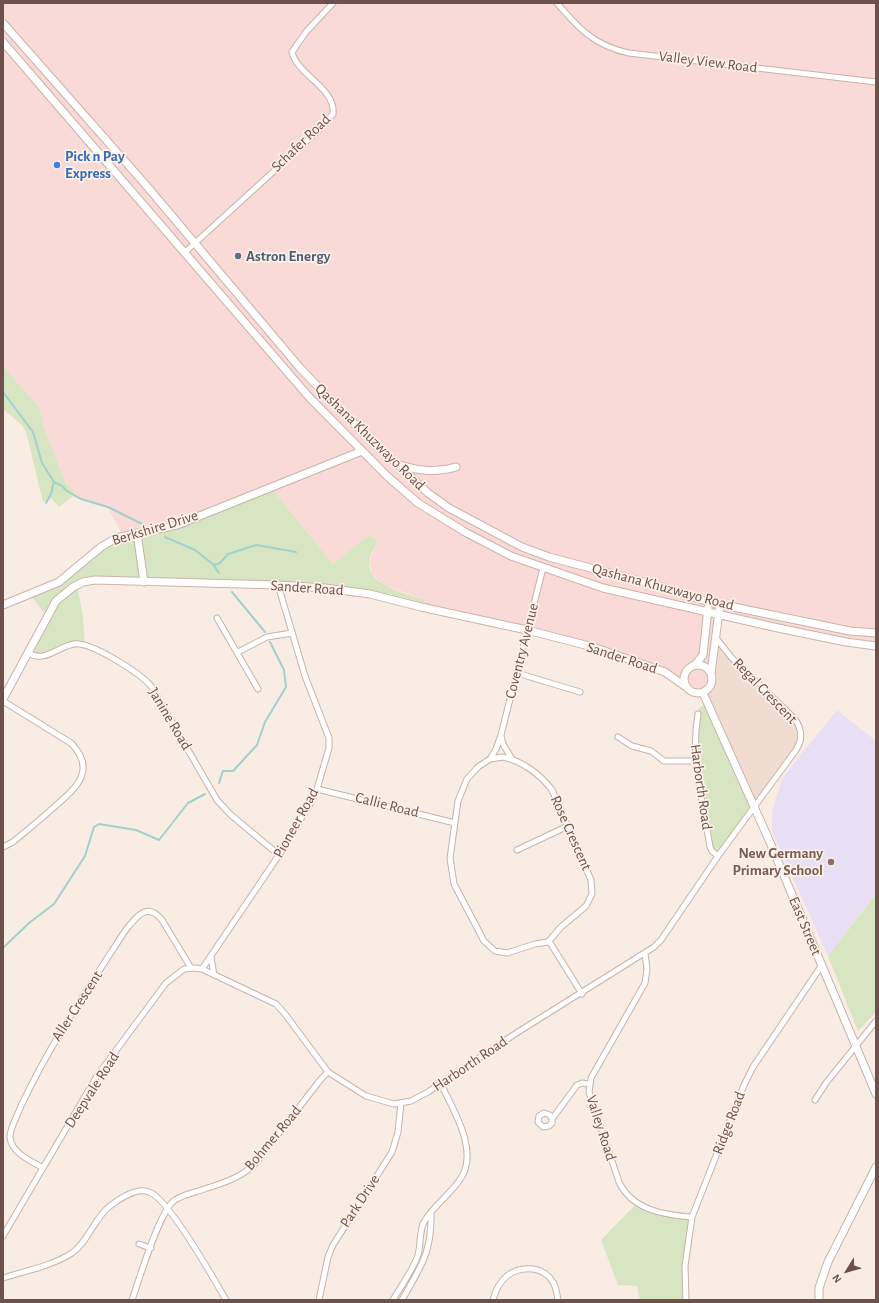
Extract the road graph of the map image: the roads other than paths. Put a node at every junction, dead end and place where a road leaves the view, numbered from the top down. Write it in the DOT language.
graph roads {
  1 [pos="333,3"];
  2 [pos="557,3"];
  3 [pos="3,23"];
  4 [pos="3,42"];
  5 [pos="876,82"];
  6 [pos="195,243"];
  7 [pos="184,253"];
  8 [pos="362,451"];
  9 [pos="398,464"];
  10 [pos="456,467"];
  11 [pos="137,533"];
  12 [pos="543,568"];
  13 [pos="144,582"];
  14 [pos="278,585"];
  15 [pos="709,602"];
  16 [pos="720,604"];
  17 [pos="3,605"];
  18 [pos="707,613"];
  19 [pos="719,616"];
  20 [pos="217,618"];
  21 [pos="527,630"];
  22 [pos="292,633"];
  23 [pos="876,633"];
  24 [pos="716,638"];
  25 [pos="876,646"];
  26 [pos="238,652"];
  27 [pos="28,653"];
  28 [pos="695,665"];
  29 [pos="687,670"];
  30 [pos="665,672"];
  31 [pos="517,673"];
  32 [pos="711,673"];
  33 [pos="686,687"];
  34 [pos="258,689"];
  35 [pos="580,692"];
  36 [pos="703,692"];
  37 [pos="3,700"];
  38 [pos="698,714"];
  39 [pos="501,735"];
  40 [pos="618,737"];
  41 [pos="490,759"];
  42 [pos="512,759"];
  43 [pos="696,761"];
  44 [pos="318,789"];
  45 [pos="755,806"];
  46 [pos="456,823"];
  47 [pos="568,826"];
  48 [pos="3,847"];
  49 [pos="518,850"];
  50 [pos="279,855"];
  51 [pos="718,856"];
  52 [pos="549,941"];
  53 [pos="645,954"];
  54 [pos="211,957"];
  55 [pos="822,965"];
  56 [pos="191,968"];
  57 [pos="202,969"];
  58 [pos="214,975"];
  59 [pos="582,994"];
  60 [pos="876,1021"];
  61 [pos="856,1046"];
  62 [pos="328,1072"];
  63 [pos="441,1084"];
  64 [pos="589,1084"];
  65 [pos="876,1094"];
  66 [pos="815,1100"];
  67 [pos="400,1103"];
  68 [pos="552,1119"];
  69 [pos="876,1167"];
  70 [pos="42,1168"];
  71 [pos="167,1207"];
  72 [pos="431,1211"];
  73 [pos="692,1217"];
  74 [pos="3,1236"];
  75 [pos="139,1244"];
  76 [pos="151,1248"];
  77 [pos="3,1278"];
  78 [pos="132,1300"];
  79 [pos="226,1300"];
  80 [pos="319,1300"];
  81 [pos="393,1300"];
  82 [pos="402,1300"];
  83 [pos="493,1300"];
  84 [pos="558,1300"];
  85 [pos="686,1300"];
  86 [pos="819,1300"];
  1 -- 6 [label="street, Schafer Road"];
  2 -- 5 [label="street, Valley View Road"];
  3 -- 6 [label="main road, Qashana Khuzwayo Road"];
  4 -- 7 [label="main road, Qashana Khuzwayo Road"];
  6 -- 7 [label="street, Schafer Road"];
  6 -- 9 [label="main road, Qashana Khuzwayo Road"];
  7 -- 8 [label="main road, Qashana Khuzwayo Road"];
  8 -- 11 [label="main road, Berkshire Drive"];
  8 -- 12 [label="main road, Qashana Khuzwayo Road"];
  9 -- 10 [label="main road"];
  9 -- 15 [label="main road, Qashana Khuzwayo Road"];
  11 -- 13 [label="main road"];
  11 -- 17 [label="main road, Berkshire Drive"];
  12 -- 18 [label="main road, Qashana Khuzwayo Road"];
  12 -- 21 [label="street, Coventry Avenue"];
  13 -- 14 [label="main road, Sander Road"];
  13 -- 27 [label="main road, Sander Road"];
  14 -- 21 [label="main road, Sander Road"];
  14 -- 22 [label="street, Pioneer Road"];
  15 -- 16 [label="main road, Qashana Khuzwayo Road"];
  15 -- 18 [label="main road"];
  16 -- 19 [label="main road"];
  16 -- 23 [label="main road, Qashana Khuzwayo Road"];
  18 -- 19 [label="main road, Qashana Khuzwayo Road"];
  18 -- 28 [label="main road"];
  19 -- 24 [label="main road"];
  19 -- 25 [label="main road, Qashana Khuzwayo Road"];
  20 -- 26 [label="street"];
  21 -- 30 [label="main road, Sander Road"];
  21 -- 31 [label="street, Coventry Avenue"];
  22 -- 26 [label="street"];
  22 -- 44 [label="street, Pioneer Road"];
  24 -- 32 [label="main road"];
  24 -- 45 [label="street, Regal Crescent"];
  26 -- 34 [label="street"];
  27 -- 37 [label="main road, Sander Road"];
  27 -- 50 [label="street, Janine Road"];
  28 -- 29 [label="main road"];
  28 -- 32 [label="main road"];
  29 -- 30 [label="main road, Sander Road"];
  29 -- 33 [label="main road"];
  30 -- 33 [label="main road, Sander Road"];
  31 -- 35 [label="street"];
  31 -- 39 [label="street, Coventry Avenue"];
  32 -- 36 [label="main road"];
  33 -- 36 [label="main road"];
  36 -- 45 [label="main road, East Street"];
  37 -- 48 [label="street"];
  38 -- 43 [label="street, Harborth Road"];
  39 -- 41 [label="street, Coventry Avenue"];
  39 -- 42 [label="street"];
  40 -- 43 [label="street"];
  41 -- 42 [label="street, Rose Crescent"];
  41 -- 46 [label="street"];
  42 -- 47 [label="street, Rose Crescent"];
  43 -- 51 [label="street, Harborth Road"];
  44 -- 46 [label="street, Callie Road"];
  44 -- 50 [label="street, Pioneer Road"];
  45 -- 51 [label="street, Harborth Road"];
  45 -- 55 [label="main road, East Street"];
  46 -- 52 [label="street"];
  47 -- 49 [label="street"];
  47 -- 52 [label="street, Rose Crescent"];
  50 -- 54 [label="street, Pioneer Road"];
  51 -- 53 [label="street, Harborth Road"];
  52 -- 59 [label="street"];
  53 -- 59 [label="street, Harborth Road"];
  53 -- 64 [label="street, Valley Road"];
  54 -- 57 [label="street, Pioneer Road"];
  54 -- 58 [label="street"];
  55 -- 61 [label="main road, East Street"];
  55 -- 73 [label="street, Ridge Road"];
  56 -- 57 [label="street"];
  56 -- 70 [label="street, Deepvale Road"];
  56 -- 70 [label="street, Aller Crescent"];
  57 -- 58 [label="street, Harborth Road"];
  58 -- 62 [label="street, Harborth Road"];
  59 -- 63 [label="street, Harborth Road"];
  60 -- 61 [label="street"];
  61 -- 65 [label="main road, East Street"];
  61 -- 66 [label="street"];
  62 -- 67 [label="street, Harborth Road"];
  62 -- 71 [label="street, Bohmer Road"];
  63 -- 67 [label="street, Harborth Road"];
  63 -- 72 [label="street"];
  64 -- 68 [label="street"];
  64 -- 73 [label="street, Valley Road"];
  67 -- 80 [label="street, Park Drive"];
  69 -- 86 [label="main road"];
  70 -- 74 [label="street, Deepvale Road"];
  71 -- 76 [label="street"];
  71 -- 77 [label="street"];
  71 -- 79 [label="street"];
  72 -- 81 [label="street"];
  72 -- 82 [label="street"];
  73 -- 85 [label="street, Ridge Road"];
  75 -- 76 [label="street"];
  76 -- 78 [label="street"];
  83 -- 84 [label="street"];
}
